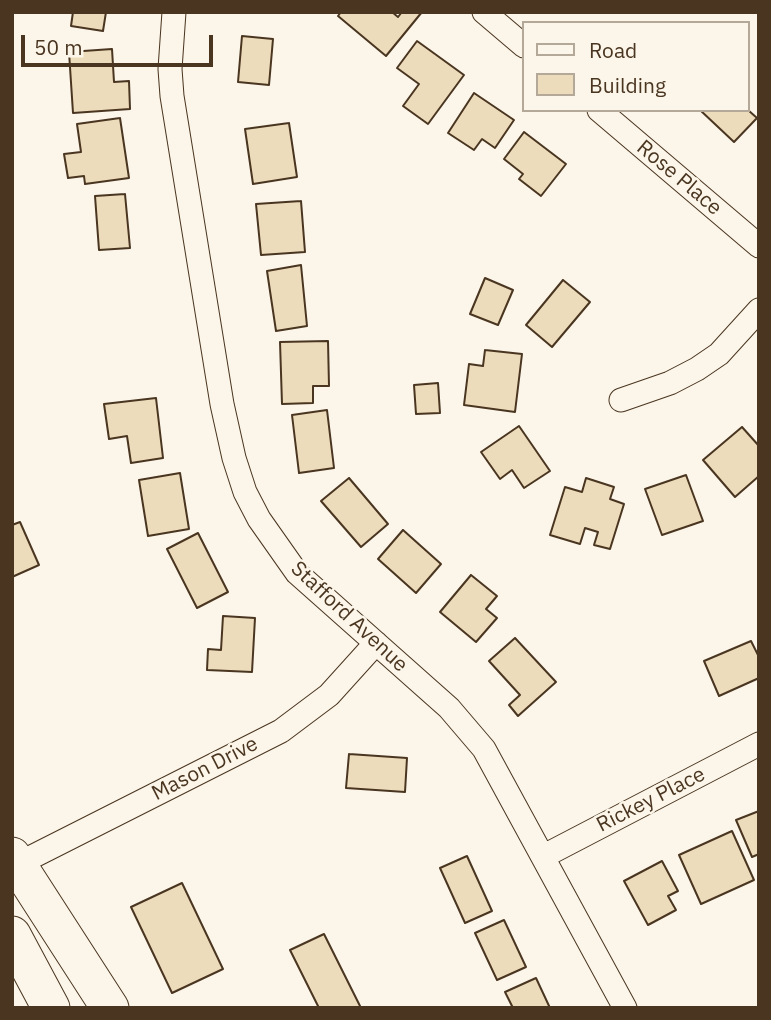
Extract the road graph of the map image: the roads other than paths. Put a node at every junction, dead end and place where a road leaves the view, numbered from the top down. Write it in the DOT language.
graph roads {
  1 [pos="174,12"];
  2 [pos="484,12"];
  3 [pos="522,44"];
  4 [pos="601,112"];
  5 [pos="759,246"];
  6 [pos="759,310"];
  7 [pos="621,400"];
  8 [pos="376,643"];
  9 [pos="759,744"];
  10 [pos="544,856"];
  11 [pos="14,862"];
  12 [pos="12,935"];
  13 [pos="51,1008"];
  14 [pos="110,1008"];
  15 [pos="625,1008"];
  1 -- 8 [label="street, Stafford Avenue"];
  2 -- 3 [label="street"];
  4 -- 5 [label="street, Rose Place"];
  6 -- 7 [label="street"];
  8 -- 10 [label="street, Stafford Avenue"];
  8 -- 11 [label="street, Mason Drive"];
  9 -- 10 [label="street, Rickey Place"];
  10 -- 15 [label="street, Stafford Avenue"];
  11 -- 14 [label="main road"];
  12 -- 13 [label="main road"];
}
